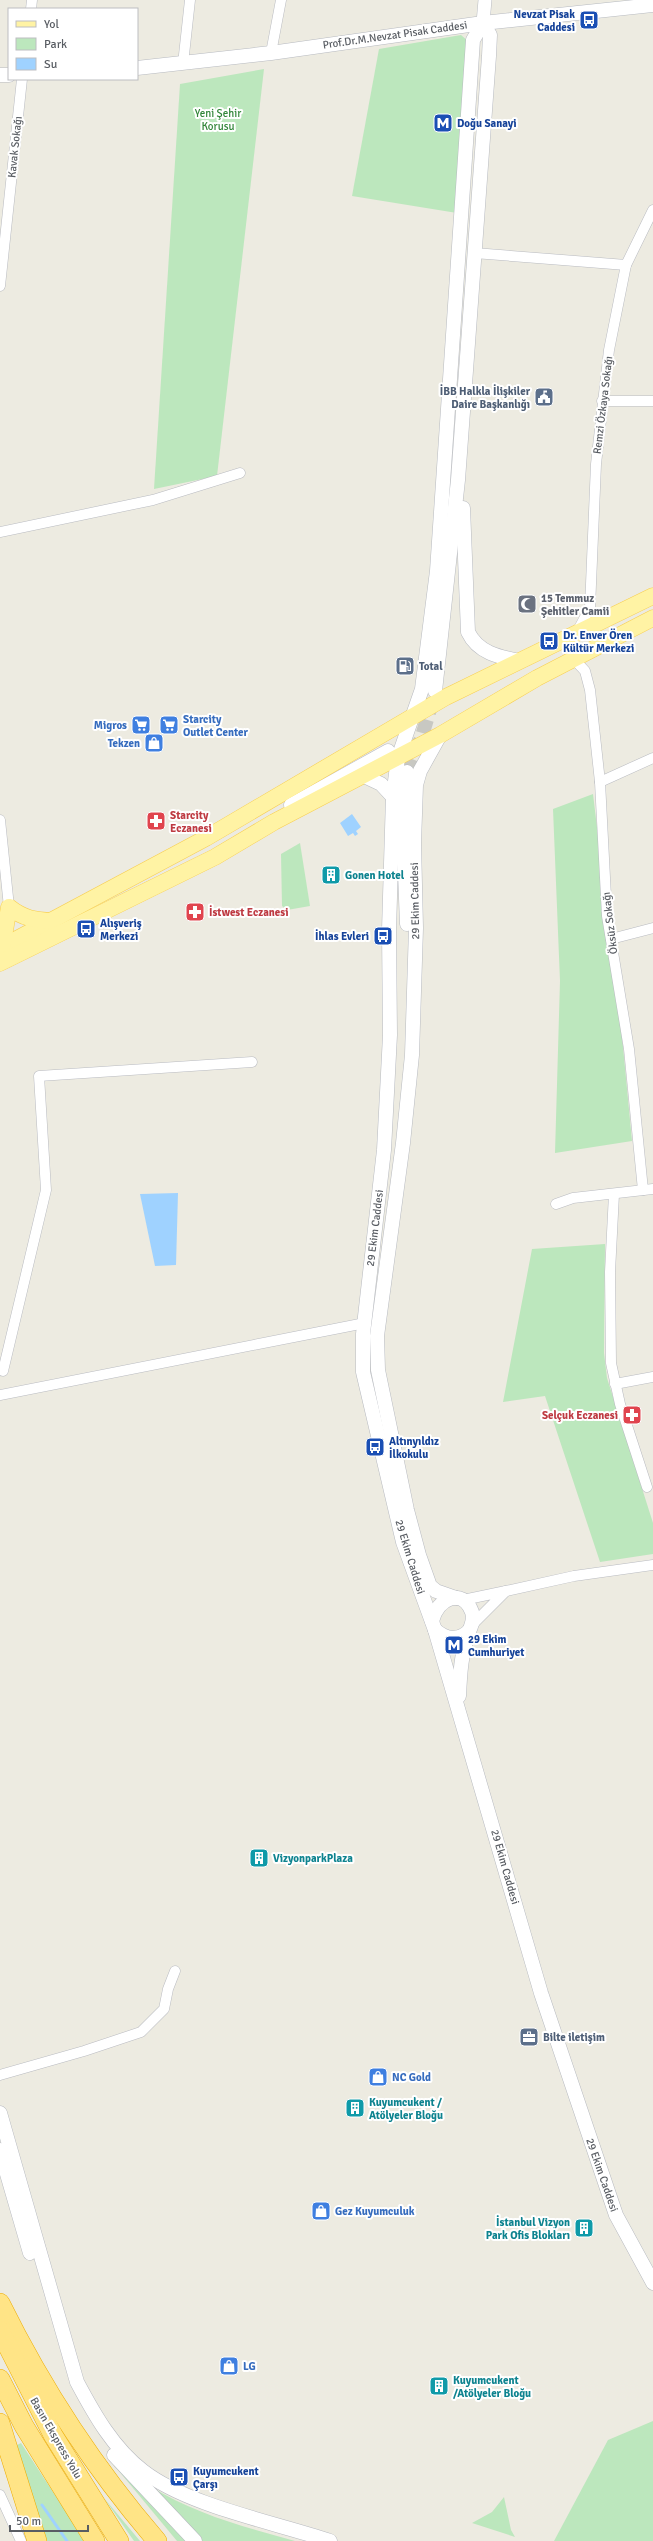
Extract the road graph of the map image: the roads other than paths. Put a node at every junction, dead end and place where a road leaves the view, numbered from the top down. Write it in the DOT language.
graph roads {
  1 [pos="190,0"];
  2 [pos="281,0"];
  3 [pos="486,0"];
  4 [pos="622,4"];
  5 [pos="653,5"];
  6 [pos="483,23"];
  7 [pos="271,52"];
  8 [pos="183,64"];
  9 [pos="138,68"];
  10 [pos="22,80"];
  11 [pos="653,210"];
  12 [pos="474,253"];
  13 [pos="626,265"];
  14 [pos="0,286"];
  15 [pos="602,401"];
  16 [pos="653,401"];
  17 [pos="240,473"];
  18 [pos="458,480"];
  19 [pos="0,532"];
  20 [pos="653,596"];
  21 [pos="590,608"];
  22 [pos="653,618"];
  23 [pos="601,621"];
  24 [pos="575,634"];
  25 [pos="574,659"];
  26 [pos="520,661"];
  27 [pos="435,691"];
  28 [pos="412,716"];
  29 [pos="440,735"];
  30 [pos="393,754"];
  31 [pos="653,758"];
  32 [pos="407,772"];
  33 [pos="364,776"];
  34 [pos="600,782"];
  35 [pos="393,797"];
  36 [pos="0,820"];
  37 [pos="170,880"];
  38 [pos="9,907"];
  39 [pos="53,921"];
  40 [pos="653,928"];
  41 [pos="611,939"];
  42 [pos="1,953"];
  43 [pos="413,1010"];
  44 [pos="252,1062"];
  45 [pos="648,1190"];
  46 [pos="614,1194"];
  47 [pos="556,1204"];
  48 [pos="365,1323"];
  49 [pos="3,1371"];
  50 [pos="653,1377"];
  51 [pos="615,1384"];
  52 [pos="0,1395"];
  53 [pos="646,1487"];
  54 [pos="653,1566"];
  55 [pos="506,1591"];
  56 [pos="459,1599"];
  57 [pos="434,1626"];
  58 [pos="471,1628"];
  59 [pos="458,1709"];
  60 [pos="175,1971"];
  61 [pos="0,2074"];
  62 [pos="0,2113"];
  63 [pos="0,2150"];
  64 [pos="653,2283"];
  65 [pos="0,2303"];
  66 [pos="0,2331"];
  67 [pos="0,2379"];
  68 [pos="0,2422"];
  69 [pos="0,2495"];
  70 [pos="21,2541"];
  71 [pos="37,2541"];
  72 [pos="95,2541"];
  73 [pos="119,2541"];
  74 [pos="157,2541"];
  75 [pos="195,2541"];
  76 [pos="330,2541"];
  1 -- 8 [label="street"];
  2 -- 7 [label="street"];
  3 -- 6 [label="street"];
  4 -- 5 [label="main road, Prof.Dr.M.Nevzat Pisak Caddesi"];
  4 -- 6 [label="main road, Prof.Dr.M.Nevzat Pisak Caddesi"];
  6 -- 7 [label="main road, Prof.Dr.M.Nevzat Pisak Caddesi"];
  6 -- 12 [label="main road"];
  6 -- 28 [label="main road, 29 Ekim Caddesi"];
  7 -- 8 [label="main road, Prof.Dr.M.Nevzat Pisak Caddesi"];
  8 -- 9 [label="main road, Prof.Dr.M.Nevzat Pisak Caddesi"];
  10 -- 14 [label="street, Kavak Sokağı"];
  11 -- 13 [label="street, Remzi Özkaya Sokağı"];
  12 -- 13 [label="street"];
  12 -- 18 [label="main road"];
  13 -- 15 [label="street, Remzi Özkaya Sokağı"];
  15 -- 16 [label="street"];
  15 -- 21 [label="street, Remzi Özkaya Sokağı"];
  17 -- 19 [label="street"];
  18 -- 26 [label="main road"];
  18 -- 27 [label="main road"];
  20 -- 23 [label="main road"];
  21 -- 23 [label="street"];
  21 -- 24 [label="street"];
  22 -- 25 [label="main road"];
  23 -- 24 [label="main road"];
  24 -- 26 [label="main road"];
  25 -- 29 [label="main road"];
  25 -- 34 [label="street, Öksüz Sokağı"];
  26 -- 28 [label="main road"];
  28 -- 30 [label="main road, 29 Ekim Caddesi"];
  28 -- 39 [label="main road"];
  29 -- 30 [label="main road"];
  29 -- 43 [label="main road, 29 Ekim Caddesi"];
  30 -- 33 [label="main road"];
  30 -- 35 [label="main road, 29 Ekim Caddesi"];
  30 -- 37 [label="main road"];
  31 -- 34 [label="street"];
  32 -- 43 [label="main road"];
  33 -- 35 [label="main road"];
  33 -- 37 [label="main road"];
  34 -- 41 [label="street, Öksüz Sokağı"];
  35 -- 48 [label="main road, 29 Ekim Caddesi"];
  36 -- 38 [label="street"];
  37 -- 42 [label="main road"];
  38 -- 39 [label="main road"];
  38 -- 42 [label="main road"];
  39 -- 42 [label="main road"];
  40 -- 41 [label="street"];
  41 -- 45 [label="street, Öksüz Sokağı"];
  43 -- 56 [label="main road, 29 Ekim Caddesi"];
  44 -- 49 [label="street"];
  45 -- 46 [label="street"];
  46 -- 47 [label="street"];
  46 -- 51 [label="street"];
  48 -- 52 [label="street"];
  48 -- 57 [label="main road, 29 Ekim Caddesi"];
  50 -- 51 [label="street"];
  51 -- 53 [label="street"];
  54 -- 55 [label="street"];
  55 -- 56 [label="street"];
  55 -- 58 [label="street"];
  56 -- 57 [label="main road"];
  56 -- 58 [label="main road"];
  57 -- 58 [label="main road"];
  57 -- 59 [label="main road, 29 Ekim Caddesi"];
  58 -- 59 [label="main road"];
  59 -- 64 [label="main road, 29 Ekim Caddesi"];
  60 -- 61 [label="street"];
  62 -- 76 [label="main road"];
  63 -- 75 [label="main road"];
  65 -- 74 [label="highway"];
  66 -- 73 [label="highway, Basın Ekspress Yolu"];
  67 -- 72 [label="highway, Basın Ekspress Yolu"];
  68 -- 71 [label="highway"];
  69 -- 70 [label="street"];
}
